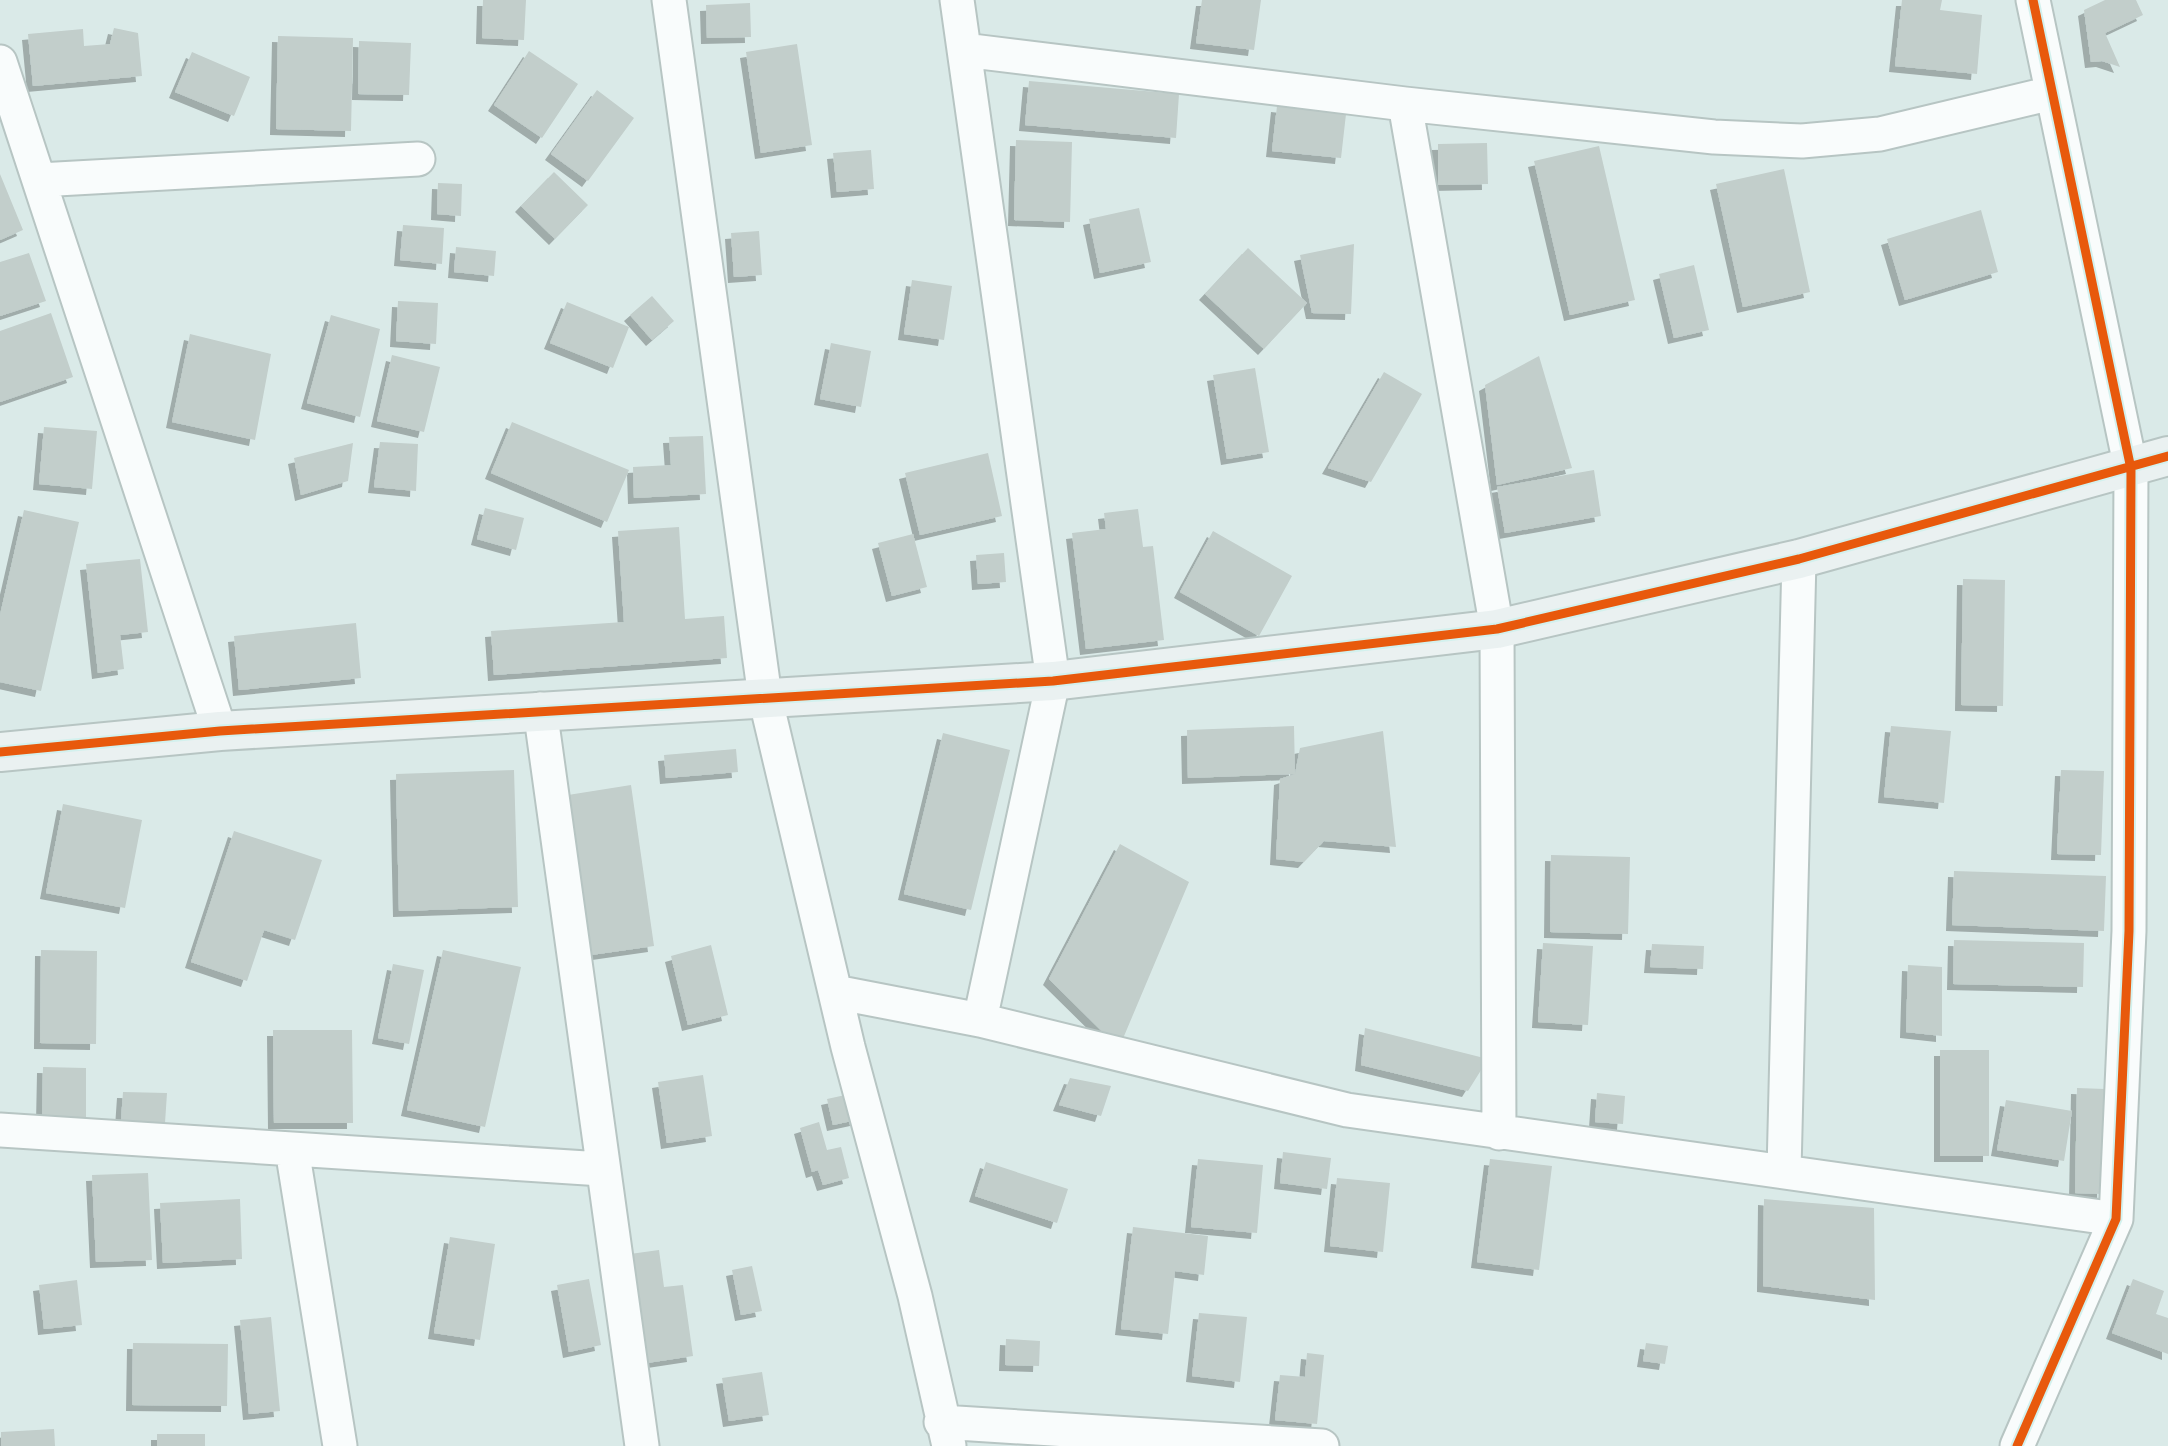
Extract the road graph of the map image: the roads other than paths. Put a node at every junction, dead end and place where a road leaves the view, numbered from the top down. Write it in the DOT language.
graph roads {
  1 [pos="670,0"];
  2 [pos="957,0"];
  3 [pos="2033,0"];
  4 [pos="964,50"];
  5 [pos="0,62"];
  6 [pos="2052,93"];
  7 [pos="1405,104"];
  8 [pos="418,159"];
  9 [pos="39,180"];
  10 [pos="2168,456"];
  11 [pos="2131,468"];
  12 [pos="1799,559"];
  13 [pos="1497,629"];
  14 [pos="1054,681"];
  15 [pos="765,696"];
  16 [pos="540,709"];
  17 [pos="220,731"];
  18 [pos="0,751"];
  19 [pos="835,992"];
  20 [pos="980,1020"];
  21 [pos="0,1130"];
  22 [pos="1499,1133"];
  23 [pos="292,1149"];
  24 [pos="603,1169"];
  25 [pos="1784,1171"];
  26 [pos="2116,1219"];
  27 [pos="945,1434"];
  28 [pos="340,1446"];
  29 [pos="642,1446"];
  30 [pos="1322,1446"];
  31 [pos="2017,1446"];
  1 -- 15 [label="street"];
  2 -- 4 [label="street"];
  3 -- 6 [label="street"];
  4 -- 7 [label="street"];
  4 -- 14 [label="street"];
  5 -- 9 [label="street"];
  6 -- 7 [label="street"];
  6 -- 11 [label="street"];
  7 -- 13 [label="street"];
  8 -- 9 [label="street"];
  9 -- 17 [label="street"];
  10 -- 11 [label="street"];
  11 -- 12 [label="street"];
  11 -- 26 [label="street"];
  12 -- 13 [label="street"];
  12 -- 25 [label="street"];
  13 -- 14 [label="street"];
  13 -- 22 [label="street"];
  14 -- 15 [label="street"];
  14 -- 20 [label="street"];
  15 -- 16 [label="street"];
  15 -- 19 [label="street"];
  16 -- 17 [label="street"];
  16 -- 24 [label="street"];
  17 -- 18 [label="street"];
  19 -- 20 [label="street"];
  19 -- 27 [label="street"];
  20 -- 22 [label="street"];
  21 -- 23 [label="street"];
  22 -- 25 [label="street"];
  23 -- 24 [label="street"];
  23 -- 28 [label="street"];
  24 -- 29 [label="street"];
  25 -- 26 [label="street"];
  26 -- 31 [label="street"];
  27 -- 30 [label="street"];
}
